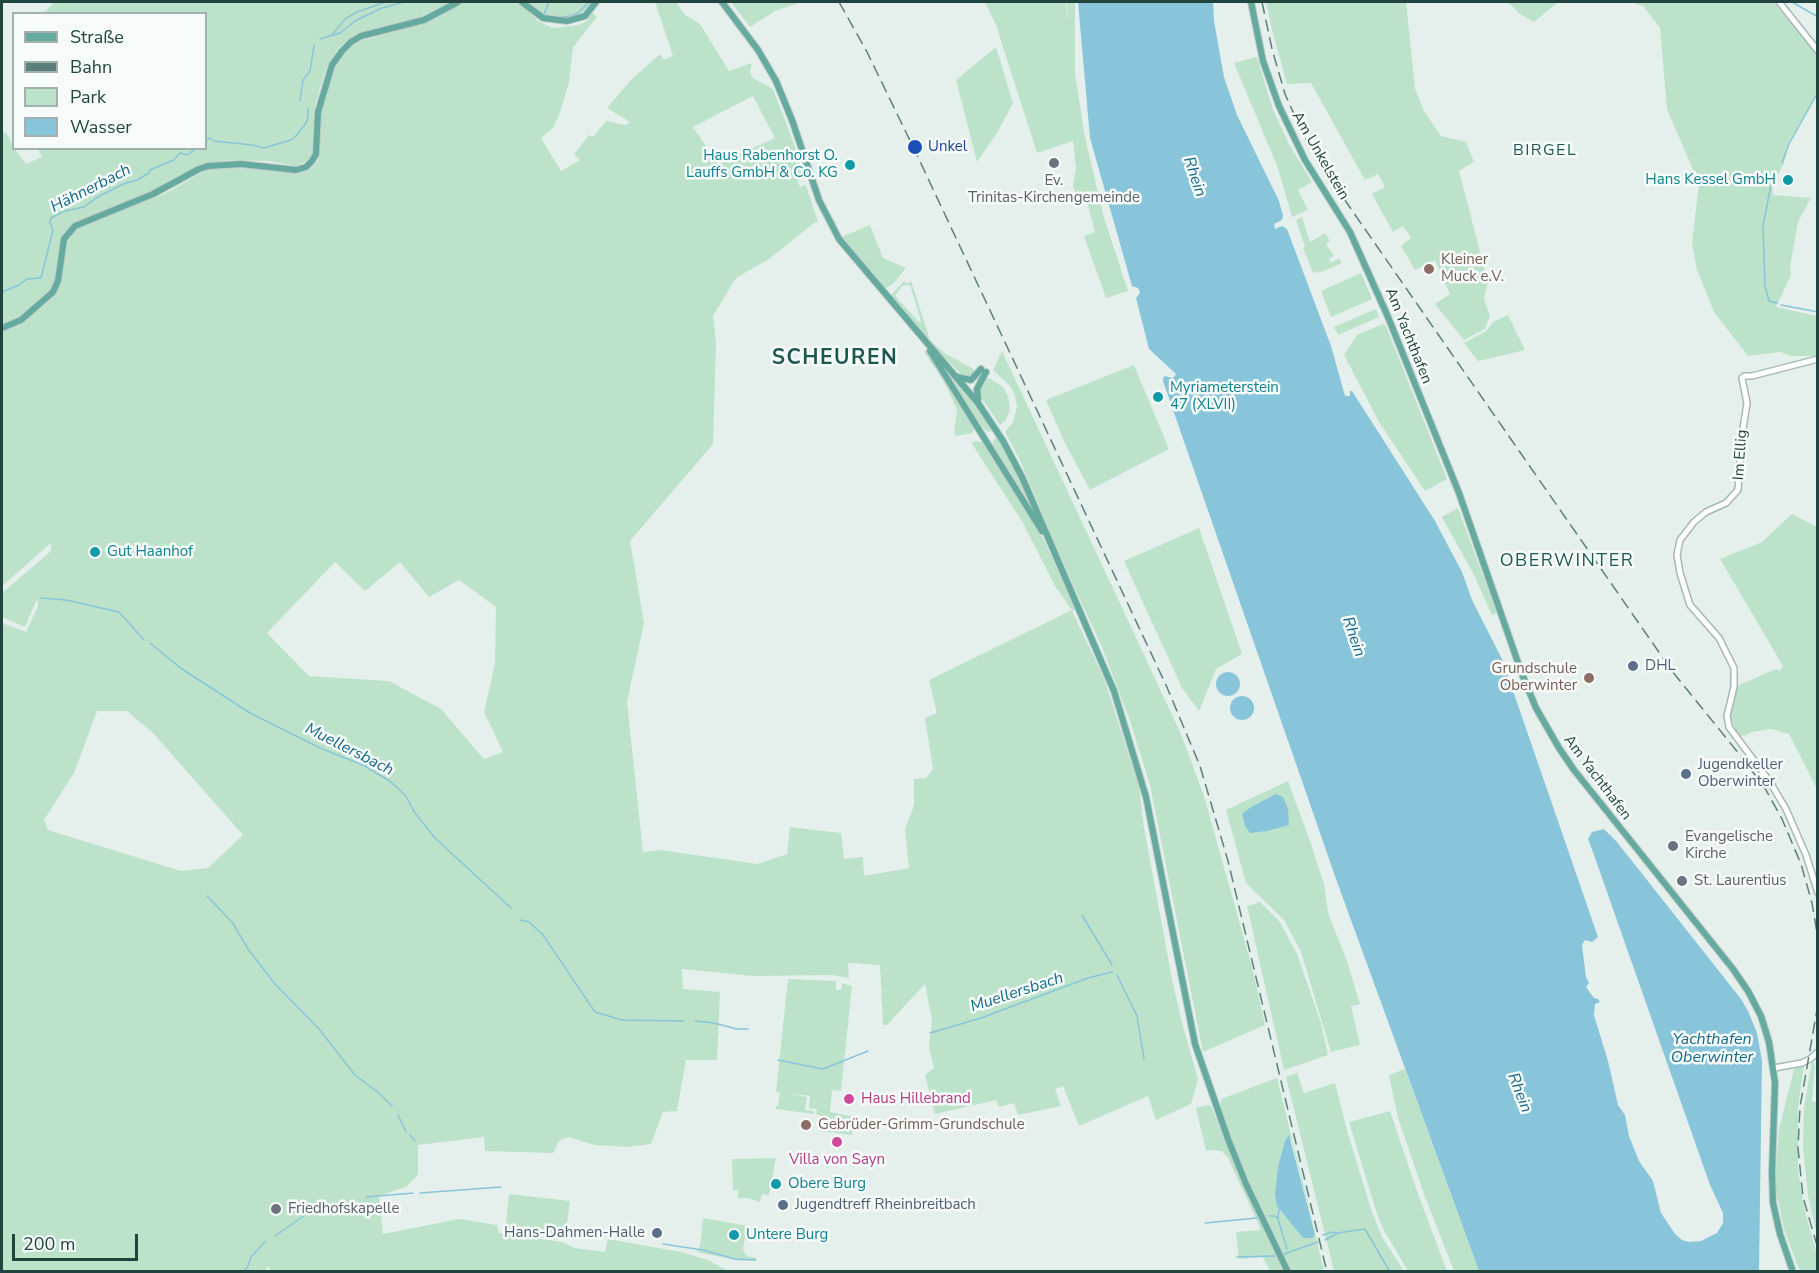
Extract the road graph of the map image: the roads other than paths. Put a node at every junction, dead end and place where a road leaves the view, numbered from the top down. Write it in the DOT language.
graph roads {
  1 [pos="458,2"];
  2 [pos="522,2"];
  3 [pos="596,2"];
  4 [pos="722,2"];
  5 [pos="1251,2"];
  6 [pos="1779,2"];
  7 [pos="1818,51"];
  8 [pos="1373,282"];
  9 [pos="2,328"];
  10 [pos="927,343"];
  11 [pos="1818,359"];
  12 [pos="957,377"];
  13 [pos="978,403"];
  14 [pos="1049,537"];
  15 [pos="1818,893"];
  16 [pos="1818,1052"];
  17 [pos="1774,1068"];
  18 [pos="1288,1272"];
  19 [pos="1793,1272"];
  1 -- 9 [label="main road"];
  2 -- 3 [label="main road"];
  4 -- 10 [label="main road"];
  5 -- 8 [label="main road, Am Unkelstein"];
  6 -- 7 [label="street"];
  8 -- 17 [label="main road, Am Yachthafen"];
  10 -- 12 [label="main road"];
  10 -- 14 [label="main road"];
  11 -- 15 [label="street, Im Ellig"];
  12 -- 13 [label="main road"];
  12 -- 13 [label="main road"];
  13 -- 14 [label="main road"];
  14 -- 18 [label="main road"];
  16 -- 17 [label="street"];
  17 -- 19 [label="main road, Am Yachthafen"];
}
